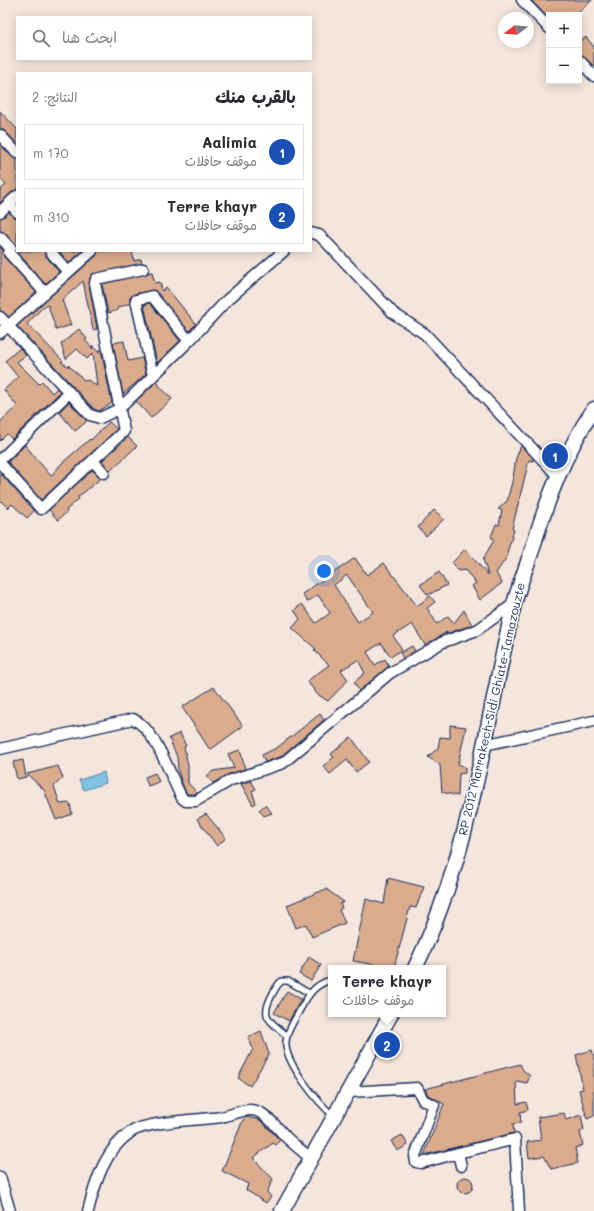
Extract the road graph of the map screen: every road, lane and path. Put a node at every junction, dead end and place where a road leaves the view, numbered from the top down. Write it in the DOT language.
graph roads {
  1 [pos="522,0"];
  2 [pos="546,25"];
  3 [pos="582,63"];
  4 [pos="594,76"];
  5 [pos="0,135"];
  6 [pos="16,152"];
  7 [pos="13,200"];
  8 [pos="0,212"];
  9 [pos="312,233"];
  10 [pos="0,237"];
  11 [pos="51,252"];
  12 [pos="91,252"];
  13 [pos="283,252"];
  14 [pos="143,269"];
  15 [pos="68,272"];
  16 [pos="45,293"];
  17 [pos="0,317"];
  18 [pos="7,325"];
  19 [pos="0,333"];
  20 [pos="189,341"];
  21 [pos="152,376"];
  22 [pos="69,393"];
  23 [pos="119,409"];
  24 [pos="594,409"];
  25 [pos="93,461"];
  26 [pos="0,462"];
  27 [pos="104,473"];
  28 [pos="557,475"];
  29 [pos="515,603"];
  30 [pos="594,721"];
  31 [pos="484,745"];
  32 [pos="0,748"];
  33 [pos="416,965"];
  34 [pos="328,981"];
  35 [pos="309,993"];
  36 [pos="389,1017"];
  37 [pos="287,1036"];
  38 [pos="348,1092"];
  39 [pos="335,1117"];
  40 [pos="458,1153"];
  41 [pos="312,1159"];
  42 [pos="461,1166"];
  43 [pos="0,1177"];
  44 [pos="10,1211"];
  45 [pos="88,1211"];
  46 [pos="282,1211"];
  47 [pos="519,1211"];
  1 -- 2 [label="street"];
  3 -- 4 [label="street"];
  5 -- 6 [label="street"];
  7 -- 8 [label="street"];
  9 -- 28 [label="street"];
  10 -- 16 [label="street"];
  11 -- 15 [label="street"];
  12 -- 15 [label="street"];
  13 -- 20 [label="street"];
  14 -- 23 [label="street"];
  15 -- 16 [label="street"];
  16 -- 18 [label="street"];
  17 -- 18 [label="street"];
  18 -- 19 [label="street"];
  18 -- 22 [label="street"];
  20 -- 21 [label="street"];
  20 -- 21 [label="street"];
  21 -- 23 [label="street"];
  22 -- 23 [label="street"];
  22 -- 26 [label="street"];
  23 -- 25 [label="street"];
  24 -- 28 [label="street, RP 2012 Marrakech-Sidi Ghiate-Tamazouzte"];
  25 -- 26 [label="street"];
  25 -- 27 [label="street"];
  28 -- 29 [label="street, RP 2012 Marrakech-Sidi Ghiate-Tamazouzte"];
  29 -- 31 [label="street, RP 2012 Marrakech-Sidi Ghiate-Tamazouzte"];
  29 -- 32 [label="street"];
  30 -- 31 [label="street"];
  31 -- 33 [label="street, RP 2012 Marrakech-Sidi Ghiate-Tamazouzte"];
  34 -- 35 [label="lane"];
  35 -- 37 [label="lane"];
  35 -- 37 [label="lane"];
  36 -- 38 [label="street"];
  37 -- 39 [label="lane"];
  38 -- 39 [label="street"];
  38 -- 40 [label="street"];
  39 -- 41 [label="street"];
  40 -- 42 [label="street"];
  40 -- 47 [label="street"];
  41 -- 45 [label="street"];
  41 -- 46 [label="street"];
  43 -- 44 [label="street"];
}
